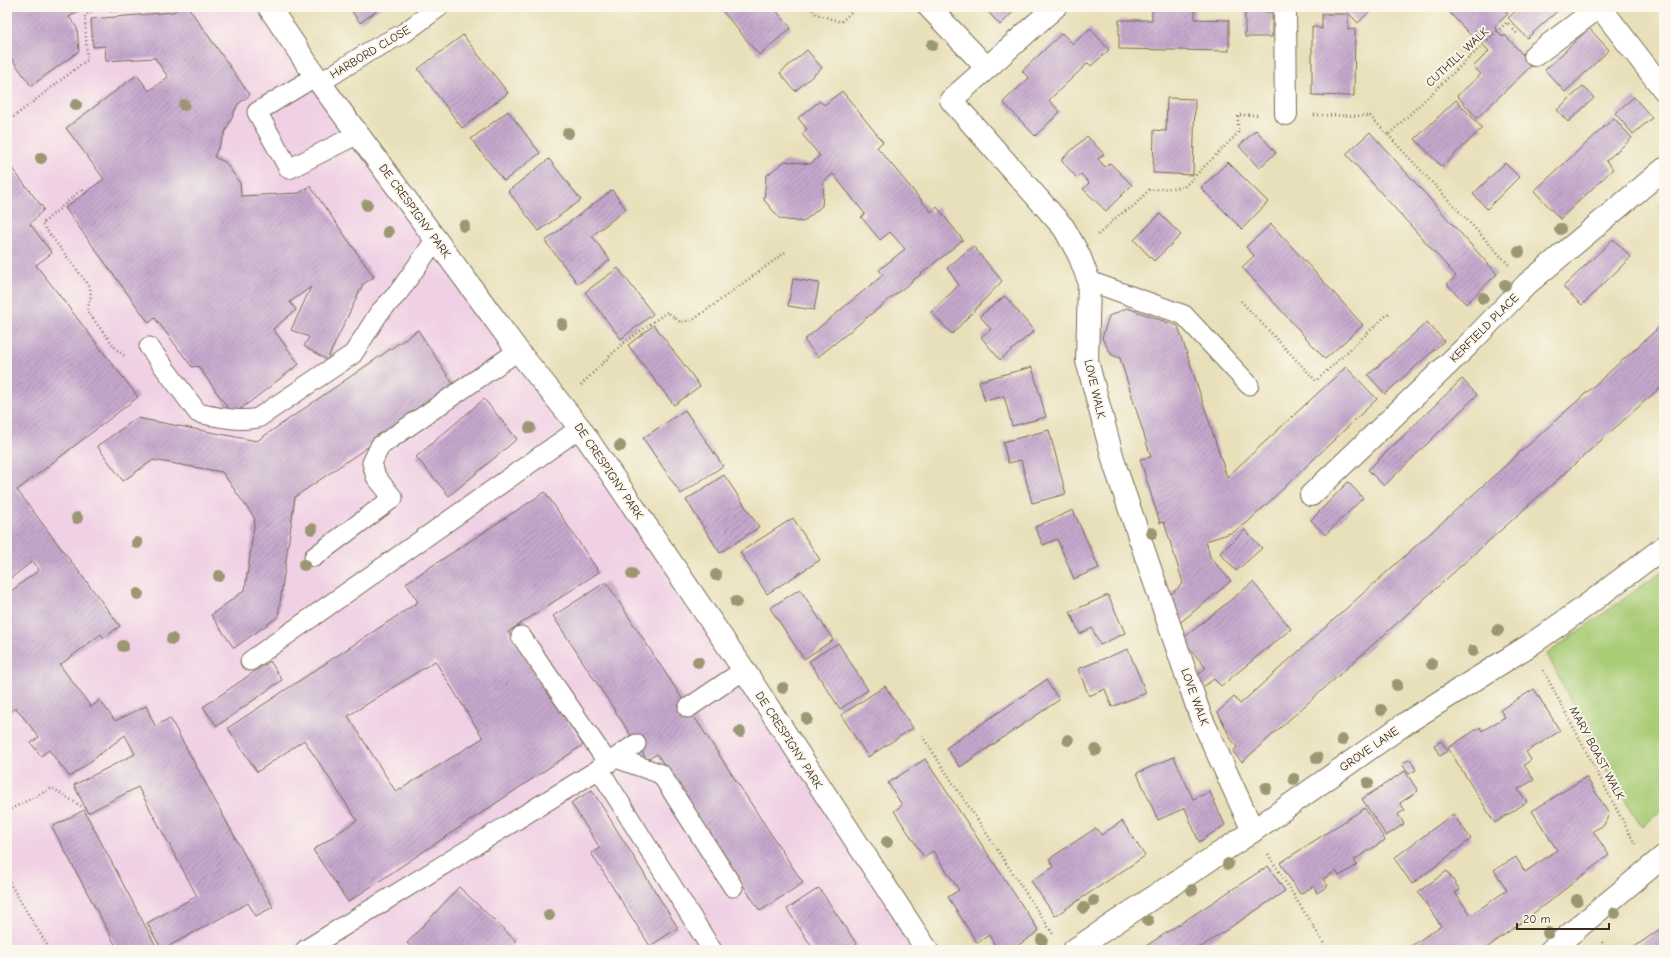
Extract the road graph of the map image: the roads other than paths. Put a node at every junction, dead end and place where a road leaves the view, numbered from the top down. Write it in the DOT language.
graph roads {
  1 [pos="269,7"];
  2 [pos="438,7"];
  3 [pos="930,7"];
  4 [pos="1055,7"];
  5 [pos="1285,7"];
  6 [pos="1600,7"];
  7 [pos="1535,55"];
  8 [pos="986,68"];
  9 [pos="318,79"];
  10 [pos="1664,90"];
  11 [pos="1286,114"];
  12 [pos="358,134"];
  13 [pos="1664,169"];
  14 [pos="436,239"];
  15 [pos="1089,281"];
  16 [pos="518,351"];
  17 [pos="153,353"];
  18 [pos="1249,385"];
  19 [pos="580,428"];
  20 [pos="1311,495"];
  21 [pos="1664,547"];
  22 [pos="314,557"];
  23 [pos="521,636"];
  24 [pos="250,661"];
  25 [pos="744,670"];
  26 [pos="688,708"];
  27 [pos="636,744"];
  28 [pos="607,763"];
  29 [pos="1253,831"];
  30 [pos="1656,863"];
  31 [pos="733,887"];
  32 [pos="305,950"];
  33 [pos="712,950"];
  34 [pos="927,950"];
  35 [pos="1074,950"];
  36 [pos="1551,950"];
  1 -- 9 [label="street, DE CRESPIGNY PARK"];
  2 -- 9 [label="lane, HARBORD CLOSE"];
  3 -- 8 [label="street"];
  4 -- 8 [label="street"];
  5 -- 11 [label="street"];
  6 -- 7 [label="street"];
  6 -- 10 [label="street"];
  8 -- 15 [label="street, LOVE WALK"];
  9 -- 12 [label="street, DE CRESPIGNY PARK"];
  9 -- 12 [label="lane, HARBORD CLOSE"];
  12 -- 14 [label="street, DE CRESPIGNY PARK"];
  13 -- 20 [label="street, KERFIELD PLACE"];
  14 -- 16 [label="street, DE CRESPIGNY PARK"];
  14 -- 17 [label="lane"];
  15 -- 18 [label="lane"];
  15 -- 29 [label="street, LOVE WALK"];
  16 -- 19 [label="street, DE CRESPIGNY PARK"];
  16 -- 22 [label="lane"];
  19 -- 24 [label="lane"];
  19 -- 25 [label="street, DE CRESPIGNY PARK"];
  21 -- 29 [label="street, GROVE LANE"];
  23 -- 28 [label="lane"];
  25 -- 26 [label="lane"];
  25 -- 34 [label="street, DE CRESPIGNY PARK"];
  27 -- 28 [label="lane"];
  28 -- 31 [label="lane"];
  28 -- 32 [label="lane"];
  28 -- 33 [label="lane"];
  29 -- 35 [label="street, GROVE LANE"];
  30 -- 36 [label="street"];
}
